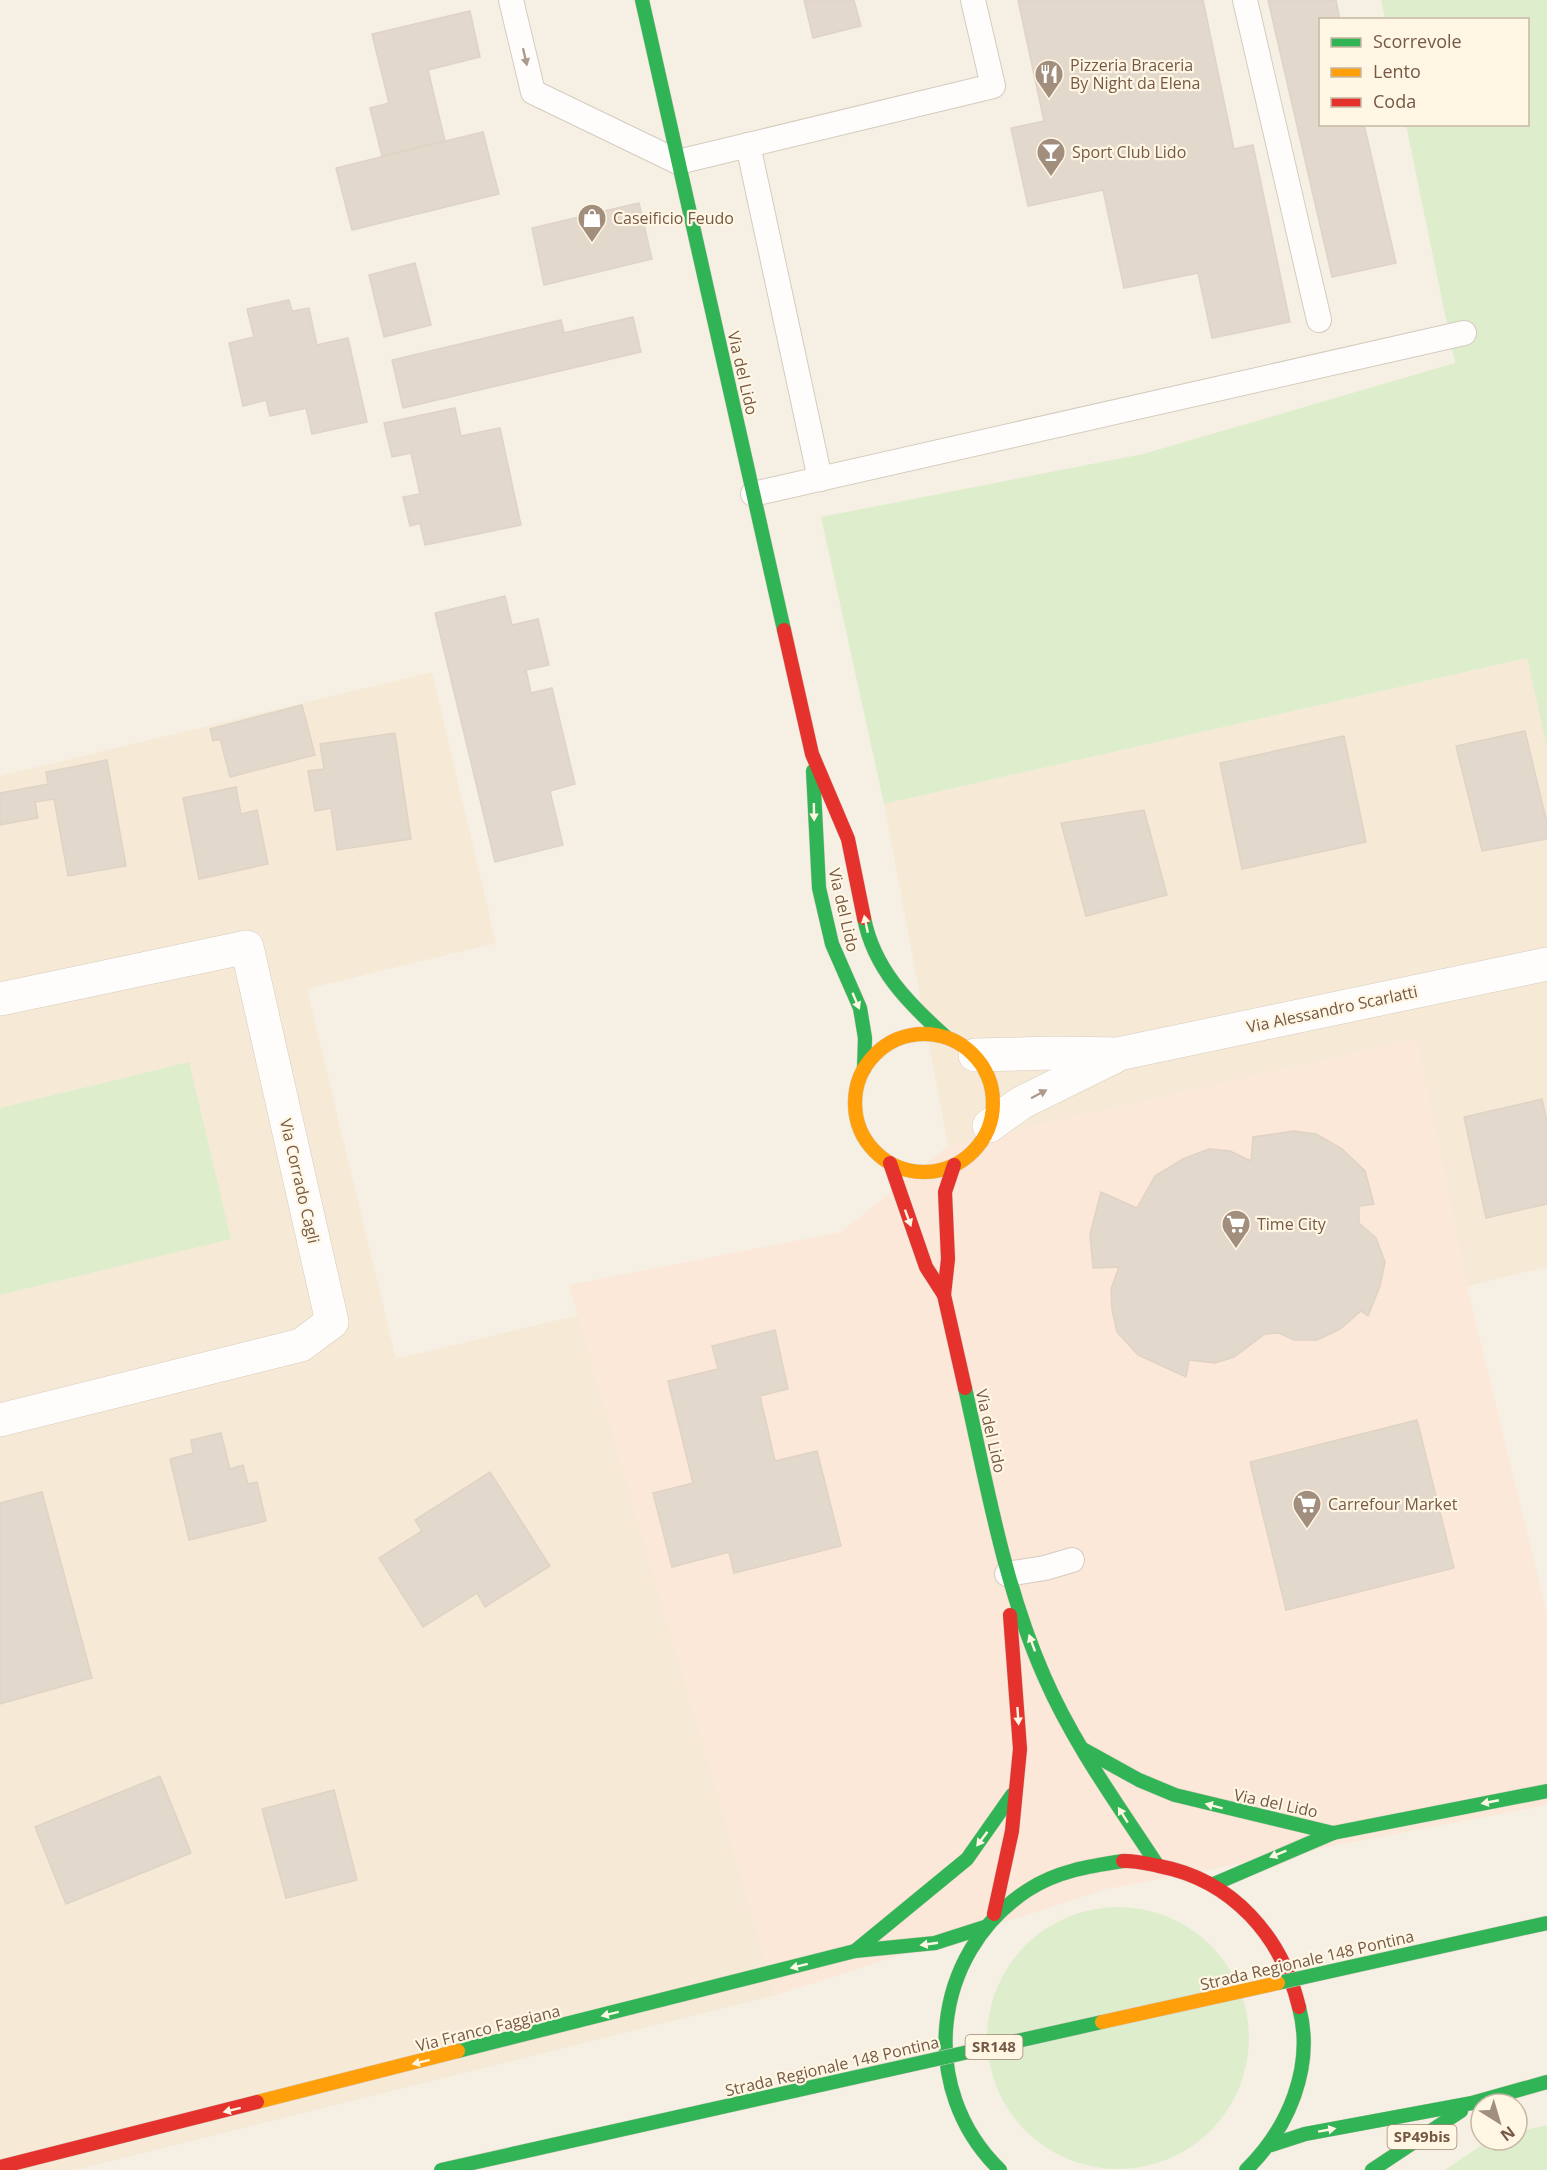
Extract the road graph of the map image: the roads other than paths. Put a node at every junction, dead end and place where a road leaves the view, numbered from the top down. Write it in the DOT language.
graph roads {
  1 [pos="511,0"];
  2 [pos="642,0"];
  3 [pos="973,0"];
  4 [pos="1245,0"];
  5 [pos="748,145"];
  6 [pos="678,162"];
  7 [pos="1318,320"];
  8 [pos="1464,333"];
  9 [pos="820,479"];
  10 [pos="753,494"];
  11 [pos="812,754"];
  12 [pos="1547,964"];
  13 [pos="0,999"];
  14 [pos="946,1037"];
  15 [pos="1118,1054"];
  16 [pos="975,1056"];
  17 [pos="864,1069"];
  18 [pos="989,1126"];
  19 [pos="890,1163"];
  20 [pos="954,1165"];
  21 [pos="944,1295"];
  22 [pos="0,1420"];
  23 [pos="1072,1560"];
  24 [pos="1007,1574"];
  25 [pos="1081,1748"];
  26 [pos="1015,1791"];
  27 [pos="1547,1791"];
  28 [pos="1333,1833"];
  29 [pos="1156,1863"];
  30 [pos="1214,1884"];
  31 [pos="994,1914"];
  32 [pos="1547,1923"];
  33 [pos="985,1927"];
  34 [pos="855,1951"];
  35 [pos="1547,2082"];
  36 [pos="1511,2092"];
  37 [pos="1469,2104"];
  38 [pos="1469,2105"];
  39 [pos="1413,2143"];
  40 [pos="1271,2145"];
  41 [pos="0,2167"];
  42 [pos="1404,2169"];
  43 [pos="441,2170"];
  44 [pos="1000,2170"];
  45 [pos="1246,2170"];
  46 [pos="1372,2170"];
  1 -- 6 [label="lane, one-way"];
  2 -- 6 [label="main road, Via del Lido"];
  3 -- 5 [label="lane"];
  4 -- 7 [label="lane"];
  5 -- 6 [label="lane"];
  5 -- 9 [label="lane"];
  6 -- 10 [label="main road, Via del Lido"];
  8 -- 9 [label="lane"];
  9 -- 10 [label="lane"];
  10 -- 11 [label="main road, Via del Lido"];
  14 -- 11 [label="main road, Via del Lido, one-way"];
  11 -- 17 [label="main road, Via del Lido, one-way"];
  12 -- 15 [label="street, Via Alessandro Scarlatti"];
  13 -- 22 [label="street, Via Corrado Cagli"];
  14 -- 16 [label="main road"];
  14 -- 17 [label="main road"];
  15 -- 16 [label="street, Via Alessandro Scarlatti"];
  18 -- 15 [label="street, Via Alessandro Scarlatti, one-way"];
  16 -- 18 [label="main road"];
  17 -- 19 [label="main road"];
  18 -- 20 [label="main road"];
  19 -- 20 [label="main road"];
  19 -- 21 [label="main road, Via del Lido, one-way"];
  20 -- 21 [label="main road, Via del Lido"];
  21 -- 24 [label="main road, Via del Lido"];
  23 -- 24 [label="lane"];
  25 -- 24 [label="main road, Via del Lido, one-way"];
  24 -- 26 [label="main road, Via del Lido, one-way"];
  28 -- 25 [label="main road, Via del Lido, one-way"];
  29 -- 25 [label="main road, Via del Lido, one-way"];
  26 -- 31 [label="main road, Via del Lido"];
  26 -- 34 [label="main road, Via del Lido, one-way"];
  27 -- 28 [label="main road, one-way"];
  28 -- 30 [label="main road, one-way"];
  29 -- 30 [label="main road, Via del Lido"];
  29 -- 31 [label="main road, Via del Lido"];
  30 -- 40 [label="main road, Via del Lido"];
  31 -- 33 [label="main road, Via del Lido"];
  32 -- 43 [label="main road, Strada Regionale 148 Pontina / SR148, bridge"];
  33 -- 34 [label="main road, Via Franco Faggiana, one-way"];
  33 -- 44 [label="main road, Via del Lido"];
  34 -- 41 [label="main road, Via Franco Faggiana, one-way"];
  35 -- 36 [label="main road"];
  40 -- 37 [label="main road, one-way"];
  38 -- 39 [label="main road, SP49bis"];
  39 -- 42 [label="main road"];
  39 -- 46 [label="main road, SP49bis"];
  40 -- 45 [label="main road, Via del Lido"];
}
